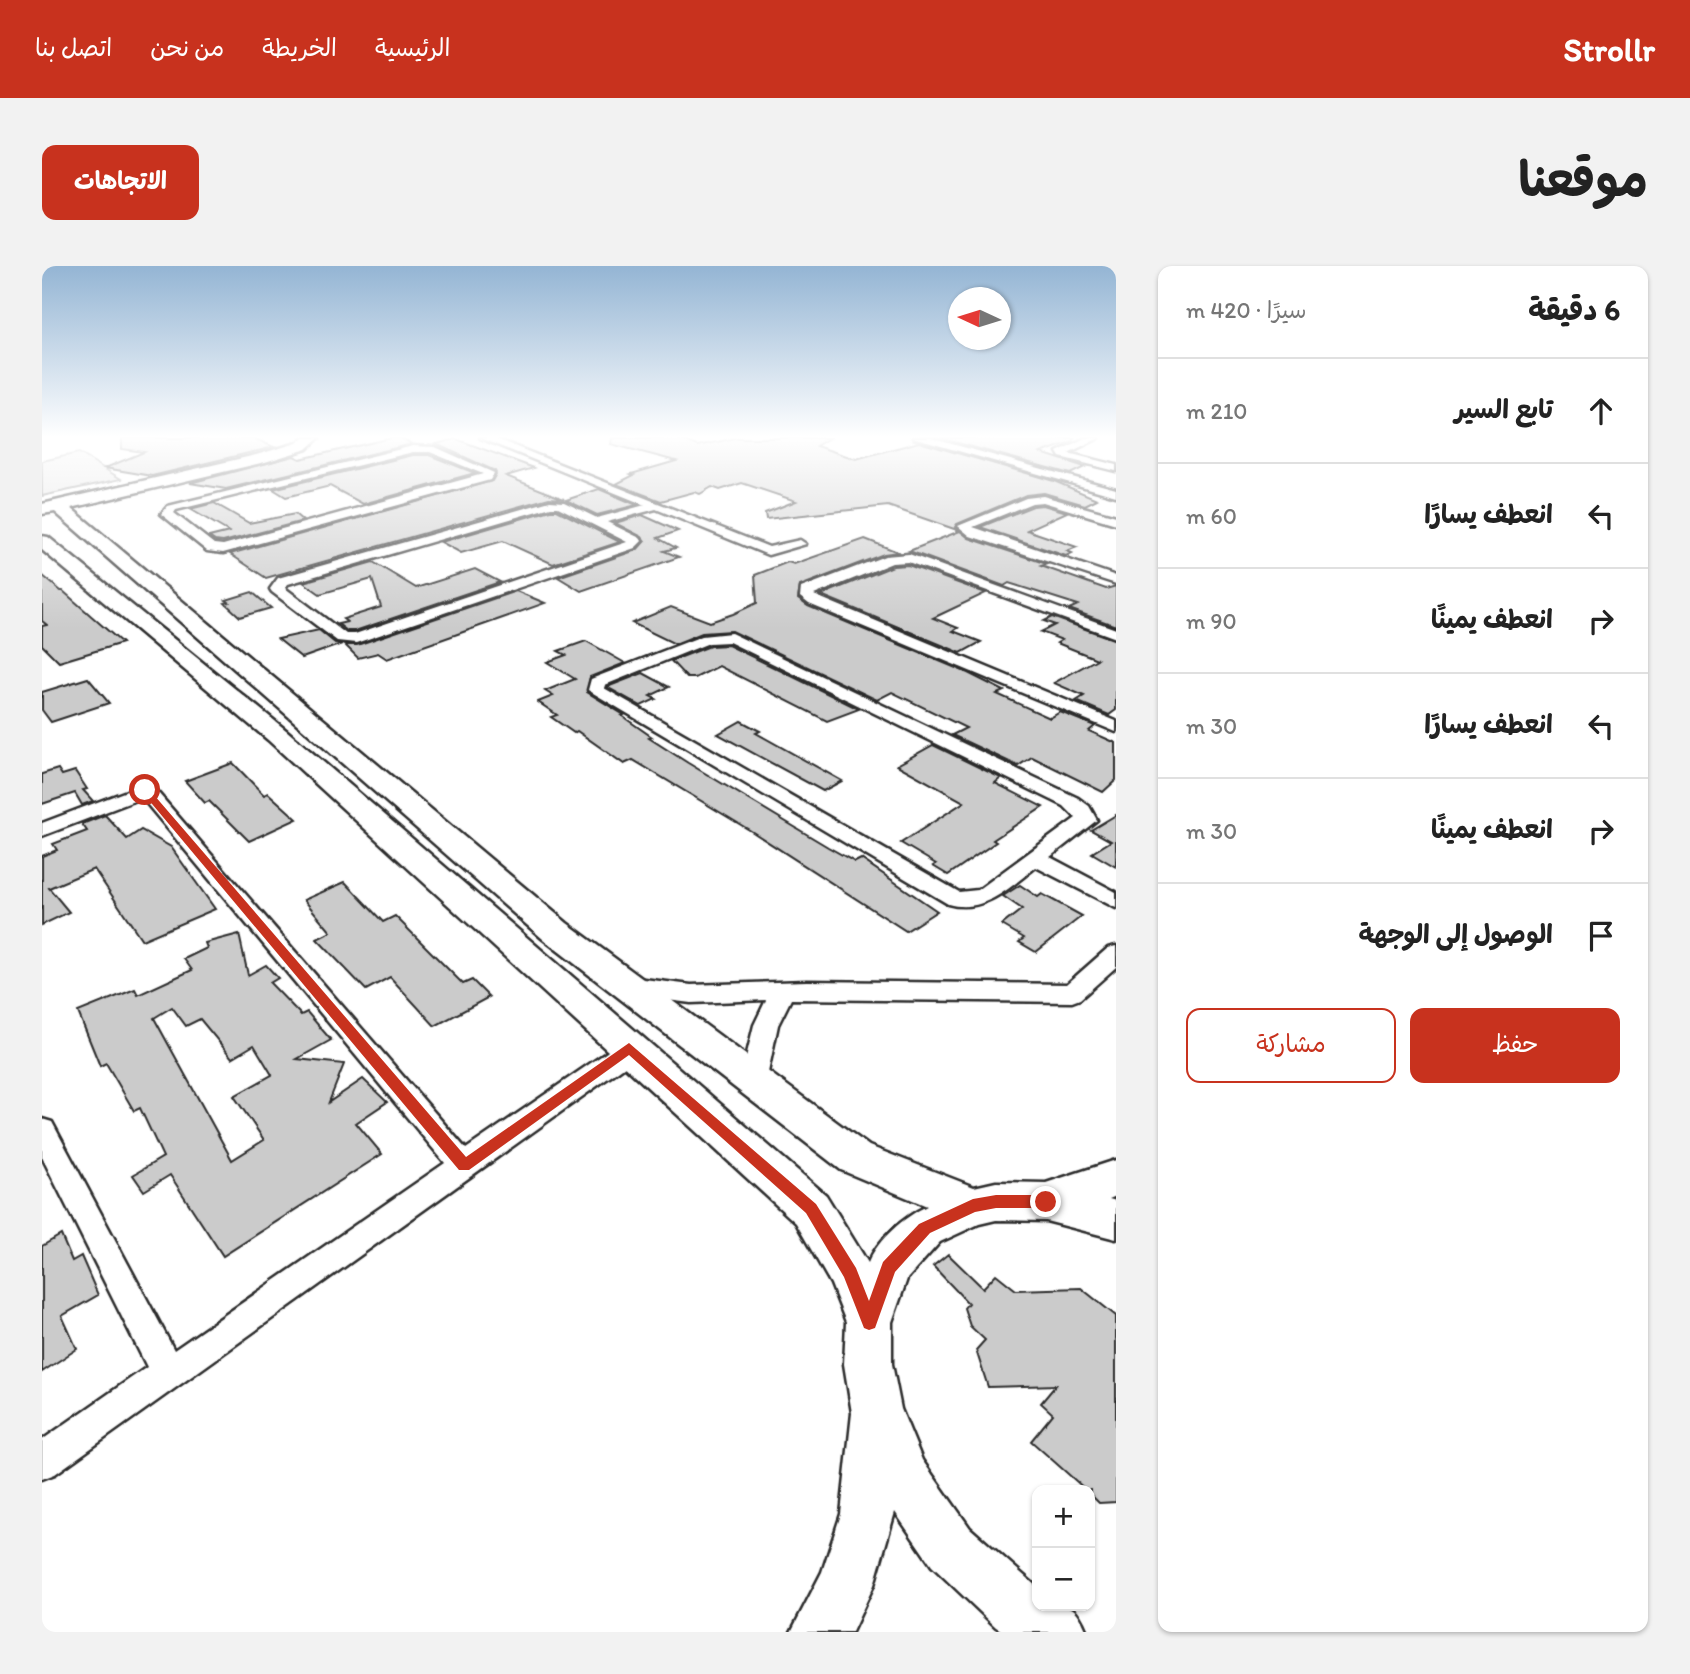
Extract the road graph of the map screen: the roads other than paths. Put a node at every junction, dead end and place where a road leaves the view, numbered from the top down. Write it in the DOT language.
graph roads {
  1 [pos="78,502"];
  2 [pos="198,502"];
  3 [pos="397,502"];
  4 [pos="649,502"];
  5 [pos="1026,502"];
  6 [pos="1053,502"];
  7 [pos="657,505"];
  8 [pos="51,508"];
  9 [pos="1116,520"];
  10 [pos="598,521"];
  11 [pos="42,541"];
  12 [pos="800,544"];
  13 [pos="1116,580"];
  14 [pos="1116,634"];
  15 [pos="1116,727"];
  16 [pos="42,830"];
  17 [pos="1035,858"];
  18 [pos="473,860"];
  19 [pos="438,878"];
  20 [pos="1116,901"];
  21 [pos="1116,954"];
  22 [pos="628,986"];
  23 [pos="782,992"];
  24 [pos="629,1047"];
  25 [pos="753,1082"];
  26 [pos="42,1130"];
  27 [pos="464,1166"];
  28 [pos="1116,1178"];
  29 [pos="1046,1202"];
  30 [pos="973,1206"];
  31 [pos="1116,1220"];
  32 [pos="869,1322"];
  33 [pos="168,1373"];
  34 [pos="876,1409"];
  35 [pos="42,1461"];
  36 [pos="820,1632"];
  37 [pos="1058,1632"];
  1 -- 8 [label="street"];
  2 -- 3 [label="street"];
  4 -- 7 [label="street"];
  5 -- 13 [label="street"];
  6 -- 9 [label="street"];
  7 -- 10 [label="street"];
  7 -- 12 [label="street"];
  8 -- 18 [label="street"];
  10 -- 10 [label="street"];
  11 -- 19 [label="street"];
  14 -- 15 [label="street"];
  16 -- 27 [label="street"];
  17 -- 17 [label="street"];
  17 -- 20 [label="street"];
  18 -- 19 [label="street"];
  18 -- 22 [label="street"];
  19 -- 24 [label="street"];
  21 -- 23 [label="street"];
  22 -- 23 [label="street"];
  22 -- 25 [label="street"];
  23 -- 25 [label="street"];
  24 -- 27 [label="street"];
  24 -- 32 [label="street"];
  25 -- 30 [label="street"];
  26 -- 33 [label="street"];
  27 -- 33 [label="street"];
  28 -- 29 [label="street"];
  29 -- 30 [label="street"];
  29 -- 31 [label="street"];
  30 -- 32 [label="street"];
  32 -- 34 [label="street"];
  33 -- 35 [label="street"];
  34 -- 36 [label="street"];
  34 -- 37 [label="street"];
}
